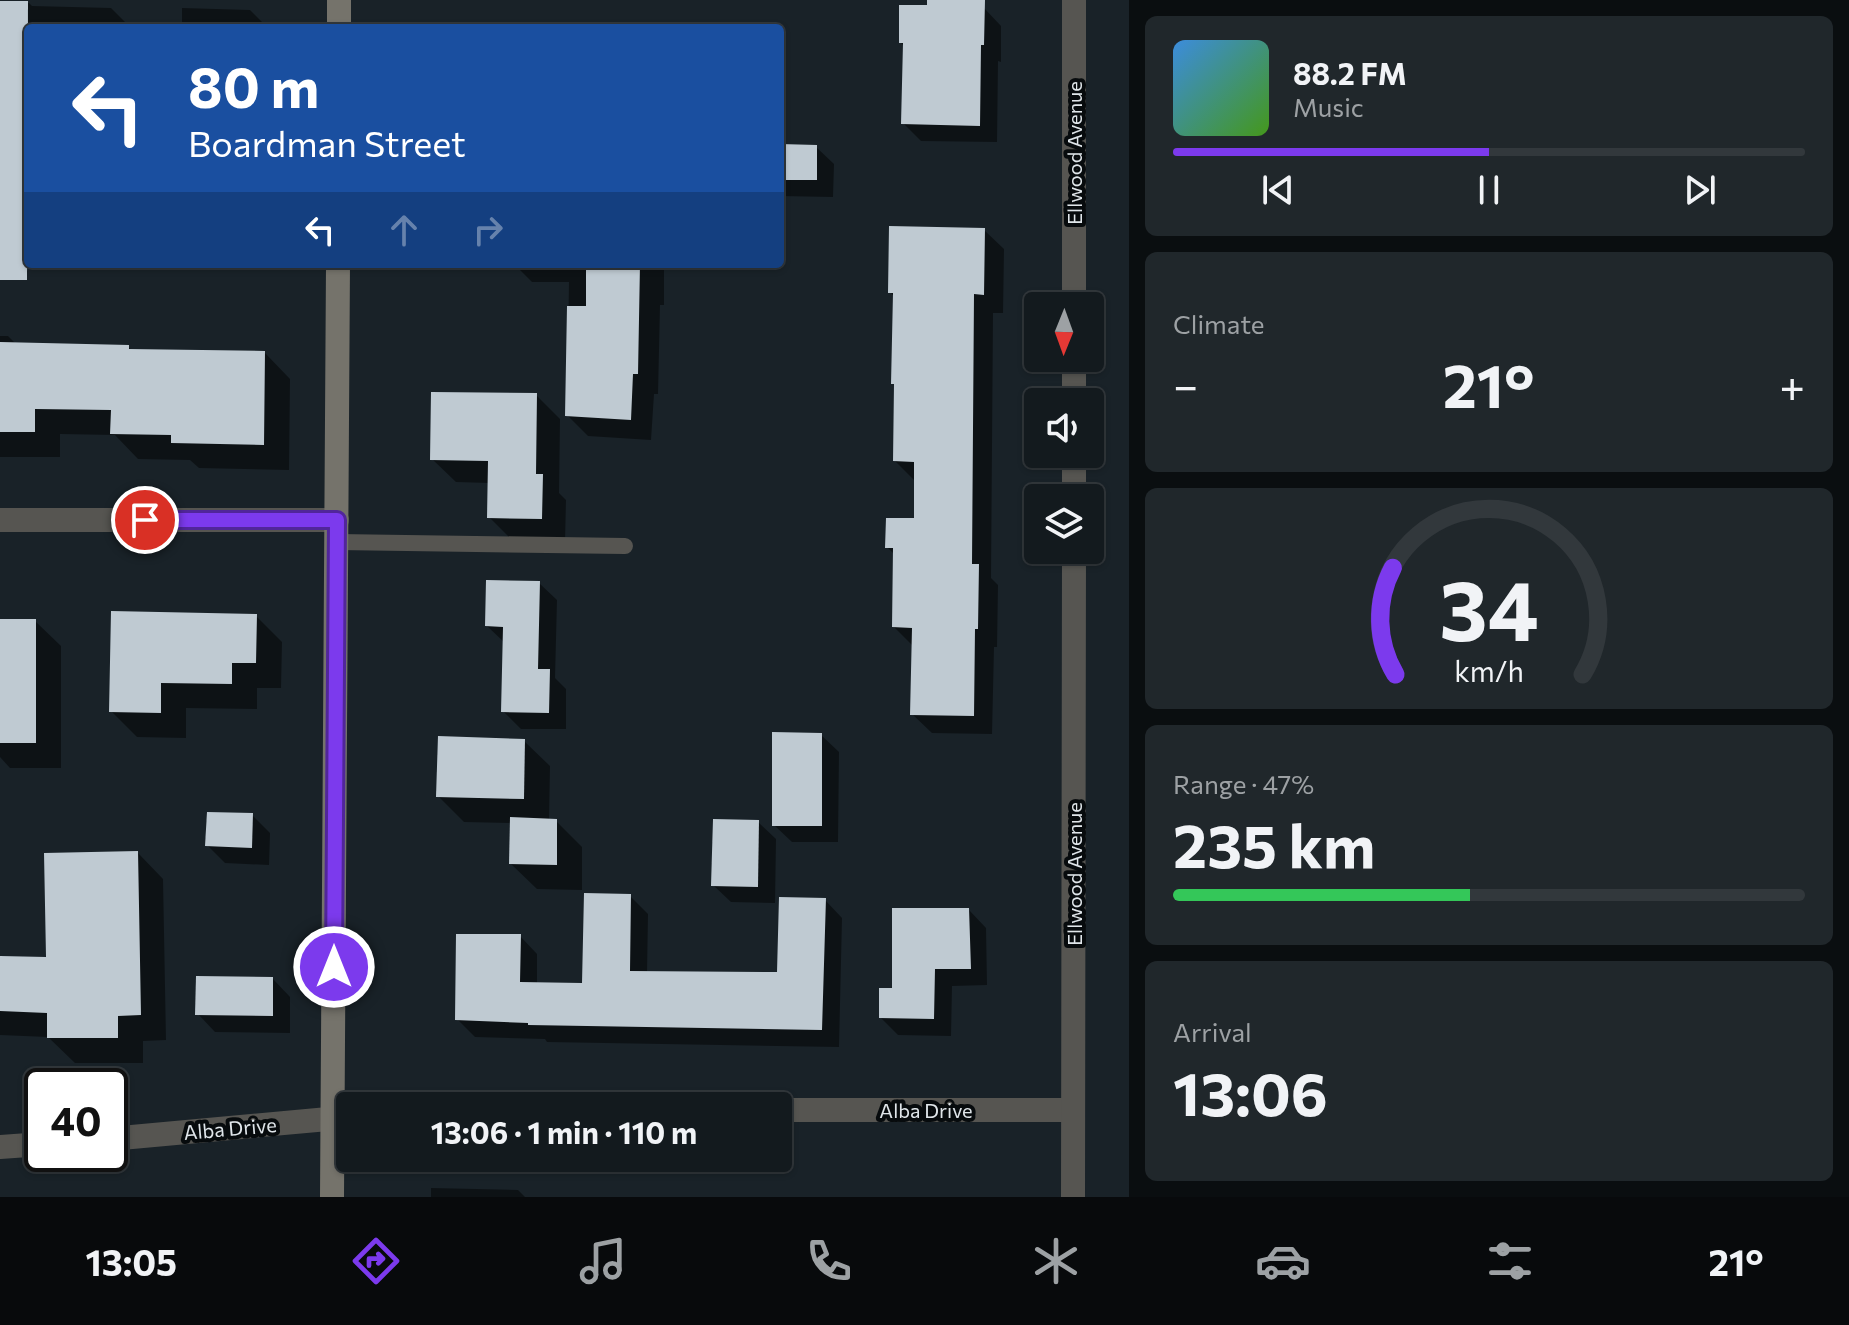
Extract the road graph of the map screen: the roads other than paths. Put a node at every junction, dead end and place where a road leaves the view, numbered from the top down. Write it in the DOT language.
graph roads {
  1 [pos="339,0"];
  2 [pos="1074,0"];
  3 [pos="339,24"];
  4 [pos="338,268"];
  5 [pos="1074,292"];
  6 [pos="0,520"];
  7 [pos="337,531"];
  8 [pos="625,546"];
  9 [pos="1074,564"];
  10 [pos="341,1092"];
  11 [pos="792,1110"];
  12 [pos="1073,1110"];
  13 [pos="336,1118"];
  14 [pos="128,1137"];
  15 [pos="24,1145"];
  16 [pos="0,1147"];
  17 [pos="336,1162"];
  18 [pos="332,1197"];
  19 [pos="1073,1197"];
  1 -- 3 [label="street"];
  2 -- 5 [label="street, Ellwood Avenue"];
  4 -- 7 [label="street"];
  6 -- 7 [label="street"];
  7 -- 8 [label="lane"];
  7 -- 10 [label="street"];
  9 -- 12 [label="street, Ellwood Avenue"];
  11 -- 12 [label="street, Alba Drive"];
  12 -- 19 [label="street, Ellwood Avenue"];
  13 -- 14 [label="street, Alba Drive"];
  15 -- 16 [label="street"];
  17 -- 18 [label="street"];
}
